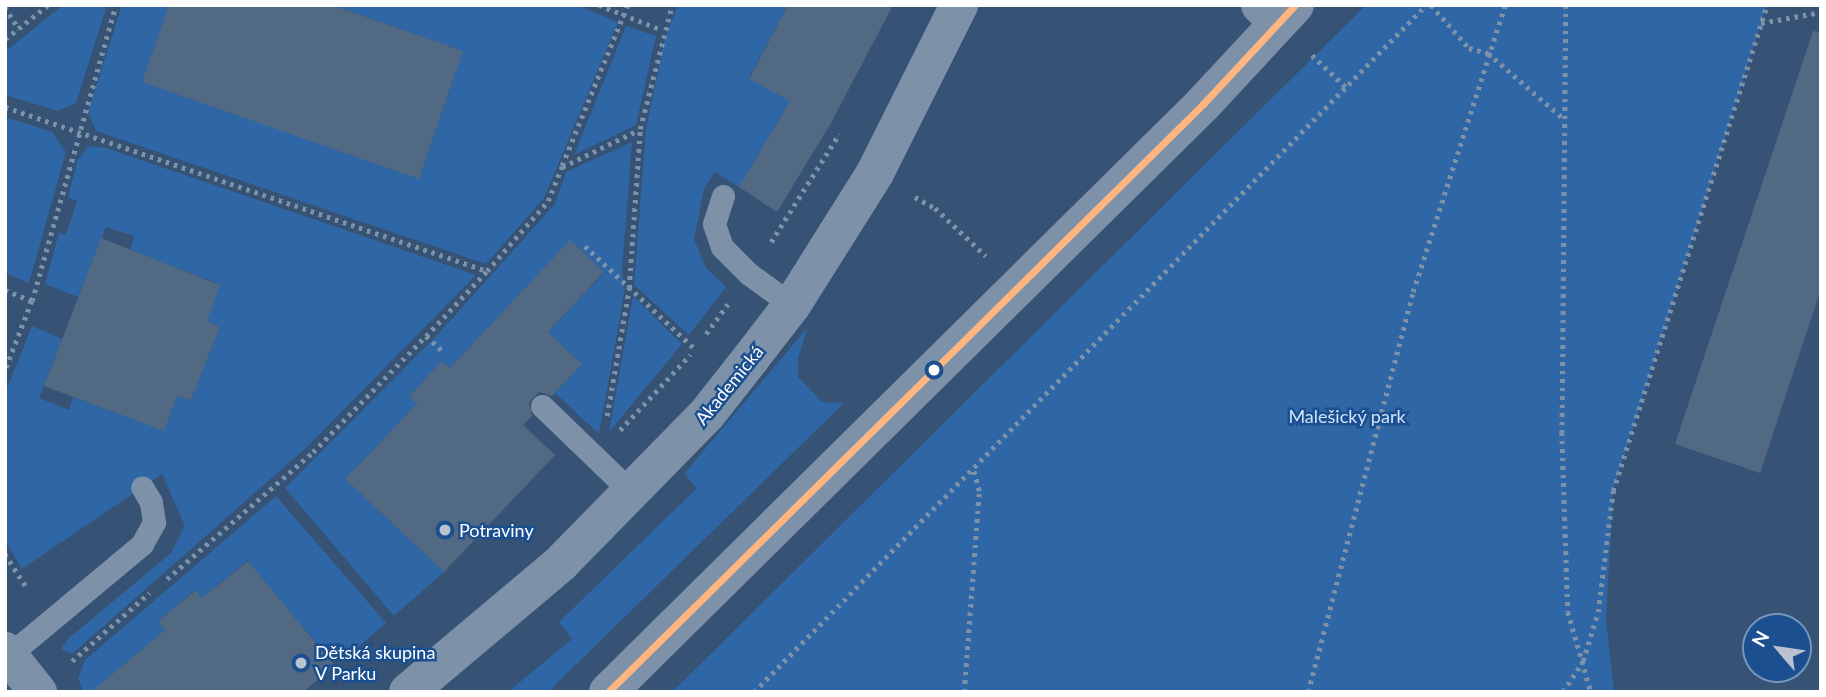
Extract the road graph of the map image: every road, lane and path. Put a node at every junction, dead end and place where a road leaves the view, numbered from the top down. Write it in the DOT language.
graph roads {
  1 [pos="48,5"];
  2 [pos="116,5"];
  3 [pos="598,5"];
  4 [pos="628,5"];
  5 [pos="672,5"];
  6 [pos="959,5"];
  7 [pos="1428,5"];
  8 [pos="1505,5"];
  9 [pos="1566,5"];
  10 [pos="1767,5"];
  11 [pos="5,7"];
  12 [pos="1278,11"];
  13 [pos="1821,12"];
  14 [pos="627,17"];
  15 [pos="1761,23"];
  16 [pos="19,29"];
  17 [pos="662,30"];
  18 [pos="5,39"];
  19 [pos="1488,53"];
  20 [pos="5,107"];
  21 [pos="1565,119"];
  22 [pos="842,129"];
  23 [pos="640,130"];
  24 [pos="79,131"];
  25 [pos="562,167"];
  26 [pos="875,173"];
  27 [pos="723,196"];
  28 [pos="585,246"];
  29 [pos="992,261"];
  30 [pos="487,271"];
  31 [pos="750,274"];
  32 [pos="629,288"];
  33 [pos="5,290"];
  34 [pos="32,301"];
  35 [pos="792,305"];
  36 [pos="426,336"];
  37 [pos="695,349"];
  38 [pos="444,352"];
  39 [pos="5,371"];
  40 [pos="542,406"];
  41 [pos="598,455"];
  42 [pos="973,469"];
  43 [pos="142,487"];
  44 [pos="632,493"];
  45 [pos="5,554"];
  46 [pos="18,575"];
  47 [pos="162,583"];
  48 [pos="152,591"];
  49 [pos="7,653"];
  50 [pos="1583,661"];
  51 [pos="69,665"];
  52 [pos="38,692"];
  53 [pos="408,692"];
  54 [pos="608,692"];
  55 [pos="754,692"];
  56 [pos="964,692"];
  57 [pos="1308,692"];
  58 [pos="1563,692"];
  59 [pos="1591,692"];
  1 -- 16 [label="path"];
  2 -- 24 [label="path"];
  3 -- 14 [label="path"];
  4 -- 14 [label="path"];
  5 -- 17 [label="path"];
  6 -- 26 [label="street, Akademická"];
  7 -- 19 [label="path"];
  7 -- 42 [label="path"];
  8 -- 19 [label="path"];
  9 -- 21 [label="path"];
  10 -- 15 [label="path"];
  11 -- 16 [label="path"];
  12 -- 54 [label="street"];
  13 -- 15 [label="path"];
  14 -- 17 [label="path"];
  14 -- 25 [label="path"];
  15 -- 50 [label="path"];
  16 -- 18 [label="path"];
  17 -- 23 [label="path"];
  19 -- 21 [label="path"];
  19 -- 57 [label="path"];
  20 -- 24 [label="path"];
  21 -- 50 [label="path"];
  22 -- 31 [label="path"];
  23 -- 25 [label="path"];
  23 -- 32 [label="path"];
  24 -- 30 [label="path"];
  24 -- 34 [label="path"];
  25 -- 30 [label="path"];
  26 -- 29 [label="path"];
  26 -- 35 [label="street, Akademická"];
  27 -- 31 [label="lane"];
  28 -- 32 [label="path"];
  30 -- 36 [label="path"];
  31 -- 35 [label="lane"];
  31 -- 37 [label="path"];
  32 -- 37 [label="path"];
  32 -- 41 [label="path"];
  33 -- 34 [label="path"];
  34 -- 39 [label="path"];
  35 -- 44 [label="street, Akademická"];
  36 -- 38 [label="path"];
  36 -- 47 [label="path"];
  37 -- 41 [label="path"];
  40 -- 41 [label="lane"];
  41 -- 44 [label="lane"];
  42 -- 55 [label="path"];
  42 -- 56 [label="path"];
  43 -- 49 [label="lane"];
  44 -- 53 [label="street, Akademická"];
  45 -- 46 [label="path"];
  48 -- 51 [label="path"];
  49 -- 52 [label="street"];
  50 -- 58 [label="path"];
  50 -- 59 [label="path"];
}
